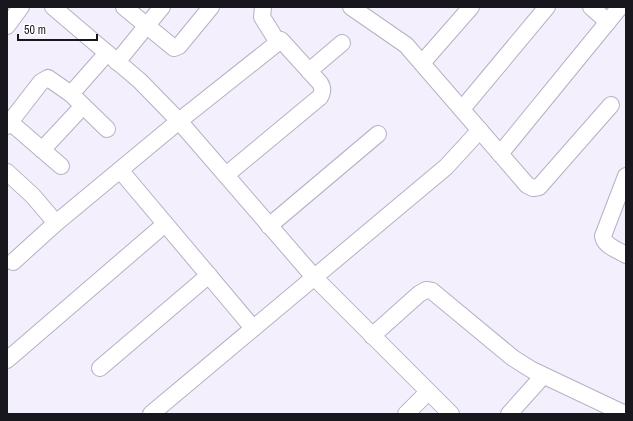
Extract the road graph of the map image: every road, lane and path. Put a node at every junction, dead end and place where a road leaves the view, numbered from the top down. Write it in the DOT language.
graph roads {
  1 [pos="21,7"];
  2 [pos="53,7"];
  3 [pos="124,7"];
  4 [pos="162,7"];
  5 [pos="211,7"];
  6 [pos="263,7"];
  7 [pos="351,7"];
  8 [pos="471,7"];
  9 [pos="547,7"];
  10 [pos="591,7"];
  11 [pos="620,7"];
  12 [pos="608,22"];
  13 [pos="7,26"];
  14 [pos="146,26"];
  15 [pos="277,41"];
  16 [pos="342,43"];
  17 [pos="112,57"];
  18 [pos="422,63"];
  19 [pos="309,71"];
  20 [pos="71,94"];
  21 [pos="611,104"];
  22 [pos="83,106"];
  23 [pos="462,109"];
  24 [pos="178,121"];
  25 [pos="8,124"];
  26 [pos="107,129"];
  27 [pos="480,130"];
  28 [pos="378,134"];
  29 [pos="42,150"];
  30 [pos="500,154"];
  31 [pos="61,166"];
  32 [pos="120,170"];
  33 [pos="7,172"];
  34 [pos="226,175"];
  35 [pos="626,176"];
  36 [pos="56,223"];
  37 [pos="165,224"];
  38 [pos="269,226"];
  39 [pos="626,255"];
  40 [pos="13,262"];
  41 [pos="209,276"];
  42 [pos="314,277"];
  43 [pos="253,328"];
  44 [pos="372,336"];
  45 [pos="7,360"];
  46 [pos="100,368"];
  47 [pos="543,376"];
  48 [pos="428,392"];
  49 [pos="156,413"];
  50 [pos="406,414"];
  51 [pos="451,414"];
  52 [pos="509,414"];
  53 [pos="625,414"];
  1 -- 13 [label="street"];
  2 -- 17 [label="street"];
  3 -- 14 [label="street"];
  4 -- 14 [label="street"];
  5 -- 14 [label="street"];
  6 -- 15 [label="street"];
  7 -- 18 [label="street"];
  8 -- 18 [label="street"];
  9 -- 23 [label="street"];
  10 -- 12 [label="street"];
  11 -- 12 [label="street"];
  12 -- 30 [label="street"];
  14 -- 17 [label="street"];
  15 -- 19 [label="street"];
  15 -- 24 [label="street"];
  16 -- 19 [label="street"];
  17 -- 20 [label="street"];
  17 -- 24 [label="street"];
  18 -- 23 [label="street"];
  19 -- 34 [label="street"];
  20 -- 22 [label="street"];
  20 -- 25 [label="street"];
  21 -- 30 [label="street"];
  22 -- 26 [label="street"];
  22 -- 29 [label="street"];
  23 -- 27 [label="street"];
  24 -- 32 [label="street"];
  24 -- 34 [label="street"];
  25 -- 29 [label="street"];
  27 -- 30 [label="street"];
  27 -- 42 [label="street"];
  28 -- 38 [label="street"];
  29 -- 31 [label="street"];
  32 -- 36 [label="street"];
  32 -- 37 [label="street"];
  33 -- 36 [label="street"];
  34 -- 38 [label="street"];
  35 -- 39 [label="street"];
  36 -- 40 [label="street"];
  37 -- 41 [label="street"];
  37 -- 45 [label="street"];
  38 -- 42 [label="street"];
  41 -- 43 [label="street"];
  41 -- 46 [label="street"];
  42 -- 43 [label="street"];
  42 -- 44 [label="street"];
  43 -- 49 [label="street"];
  44 -- 47 [label="street"];
  44 -- 48 [label="street"];
  47 -- 52 [label="street"];
  47 -- 53 [label="street"];
  48 -- 50 [label="street"];
  48 -- 51 [label="street"];
}
